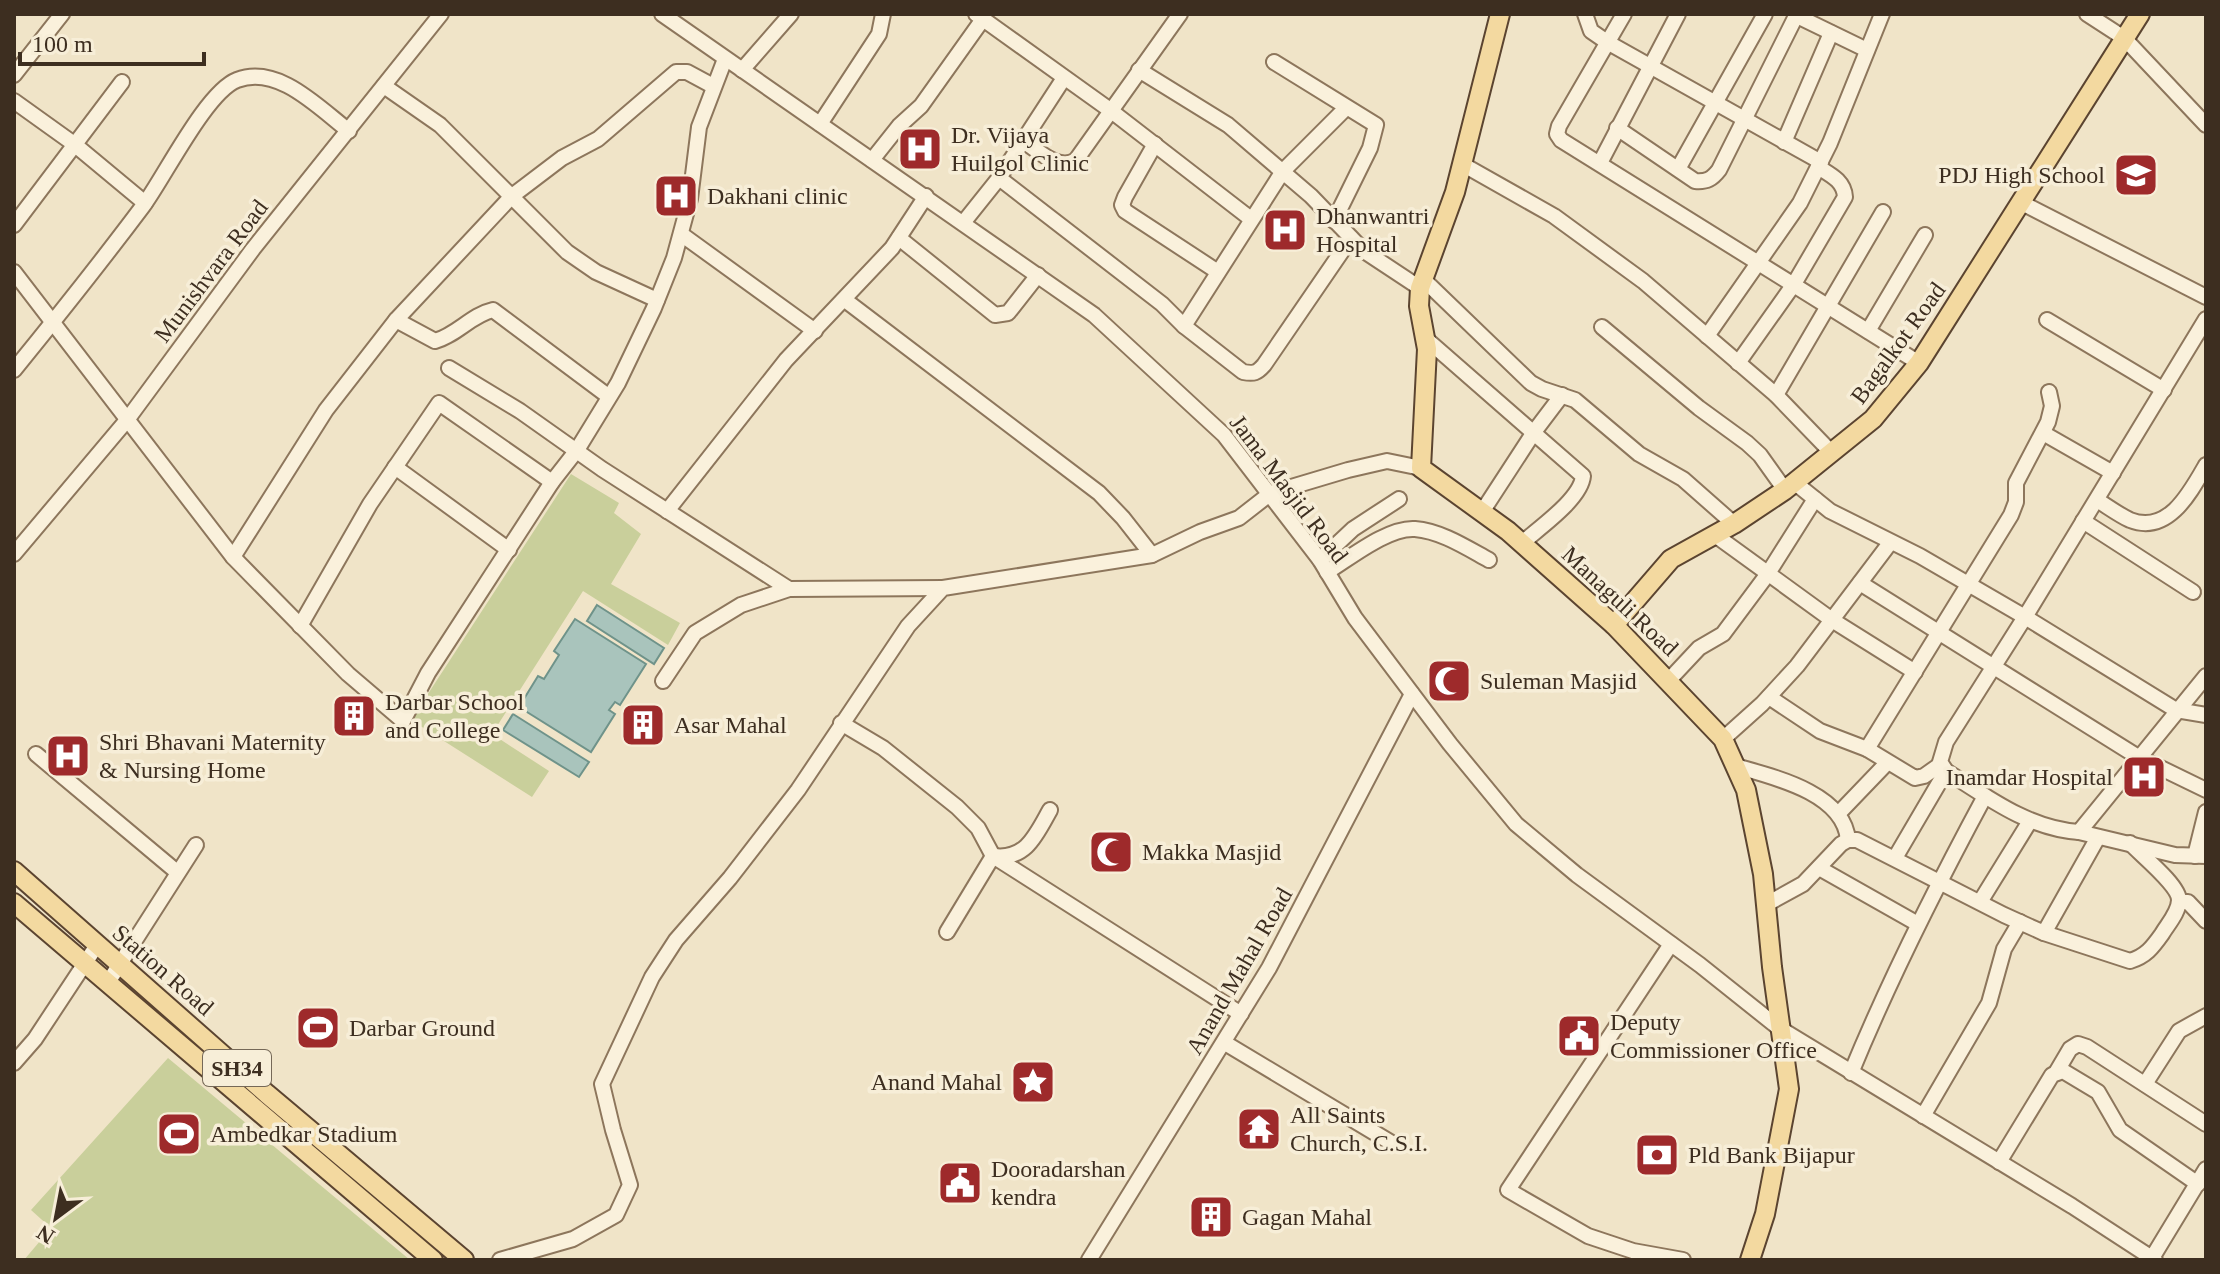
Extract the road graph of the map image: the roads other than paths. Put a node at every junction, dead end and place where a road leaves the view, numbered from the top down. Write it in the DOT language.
graph roads {
  1 [pos="62,14"];
  2 [pos="441,14"];
  3 [pos="662,14"];
  4 [pos="791,14"];
  5 [pos="883,14"];
  6 [pos="1180,14"];
  7 [pos="1500,14"];
  8 [pos="1585,14"];
  9 [pos="1624,14"];
  10 [pos="1678,14"];
  11 [pos="1765,14"];
  12 [pos="1882,14"];
  13 [pos="2087,14"];
  14 [pos="2140,14"];
  15 [pos="1797,15"];
  16 [pos="980,17"];
  17 [pos="1831,33"];
  18 [pos="2124,38"];
  19 [pos="1607,42"];
  20 [pos="1867,50"];
  21 [pos="725,59"];
  22 [pos="1274,62"];
  23 [pos="1650,65"];
  24 [pos="742,70"];
  25 [pos="1139,70"];
  26 [pos="14,75"];
  27 [pos="1064,78"];
  28 [pos="122,82"];
  29 [pos="384,86"];
  30 [pos="713,86"];
  31 [pos="14,101"];
  32 [pos="1716,103"];
  33 [pos="1346,108"];
  34 [pos="1110,110"];
  35 [pos="1743,119"];
  36 [pos="820,124"];
  37 [pos="2206,125"];
  38 [pos="1617,128"];
  39 [pos="349,131"];
  40 [pos="1023,141"];
  41 [pos="1784,142"];
  42 [pos="74,144"];
  43 [pos="1155,144"];
  44 [pos="872,160"];
  45 [pos="1600,163"];
  46 [pos="1462,164"];
  47 [pos="1819,164"];
  48 [pos="1678,169"];
  49 [pos="1283,171"];
  50 [pos="999,178"];
  51 [pos="512,196"];
  52 [pos="926,196"];
  53 [pos="145,203"];
  54 [pos="2022,203"];
  55 [pos="1883,212"];
  56 [pos="1251,219"];
  57 [pos="1334,221"];
  58 [pos="963,223"];
  59 [pos="14,225"];
  60 [pos="681,234"];
  61 [pos="1925,235"];
  62 [pos="899,238"];
  63 [pos="1351,238"];
  64 [pos="1759,263"];
  65 [pos="14,272"];
  66 [pos="1218,272"];
  67 [pos="1038,275"];
  68 [pos="1422,283"];
  69 [pos="1794,284"];
  70 [pos="2206,297"];
  71 [pos="657,300"];
  72 [pos="845,300"];
  73 [pos="1828,304"];
  74 [pos="2206,319"];
  75 [pos="396,320"];
  76 [pos="2047,320"];
  77 [pos="52,324"];
  78 [pos="1184,326"];
  79 [pos="1602,327"];
  80 [pos="815,331"];
  81 [pos="1868,331"];
  82 [pos="1707,336"];
  83 [pos="1425,338"];
  84 [pos="1738,363"];
  85 [pos="1919,363"];
  86 [pos="449,368"];
  87 [pos="14,370"];
  88 [pos="2164,390"];
  89 [pos="2049,392"];
  90 [pos="1562,395"];
  91 [pos="1776,395"];
  92 [pos="608,396"];
  93 [pos="127,420"];
  94 [pos="1534,432"];
  95 [pos="2043,433"];
  96 [pos="577,450"];
  97 [pos="1831,452"];
  98 [pos="2206,465"];
  99 [pos="395,467"];
  100 [pos="1421,468"];
  101 [pos="2113,473"];
  102 [pos="552,482"];
  103 [pos="1790,486"];
  104 [pos="1271,493"];
  105 [pos="1399,499"];
  106 [pos="1815,499"];
  107 [pos="2097,500"];
  108 [pos="667,511"];
  109 [pos="1482,512"];
  110 [pos="2083,521"];
  111 [pos="1734,524"];
  112 [pos="1715,535"];
  113 [pos="1522,543"];
  114 [pos="1890,543"];
  115 [pos="509,550"];
  116 [pos="14,554"];
  117 [pos="1152,555"];
  118 [pos="233,557"];
  119 [pos="1489,560"];
  120 [pos="1323,566"];
  121 [pos="1767,575"];
  122 [pos="1860,583"];
  123 [pos="1966,584"];
  124 [pos="943,588"];
  125 [pos="789,589"];
  126 [pos="2193,592"];
  127 [pos="2025,617"];
  128 [pos="1832,620"];
  129 [pos="1614,625"];
  130 [pos="300,626"];
  131 [pos="1938,633"];
  132 [pos="1994,667"];
  133 [pos="1915,672"];
  134 [pos="2206,676"];
  135 [pos="1669,680"];
  136 [pos="663,681"];
  137 [pos="1412,694"];
  138 [pos="1769,697"];
  139 [pos="2176,710"];
  140 [pos="2206,715"];
  141 [pos="841,723"];
  142 [pos="1723,739"];
  143 [pos="1867,749"];
  144 [pos="36,754"];
  145 [pos="2138,757"];
  146 [pos="1887,763"];
  147 [pos="1735,766"];
  148 [pos="1944,768"];
  149 [pos="2206,790"];
  150 [pos="1985,796"];
  151 [pos="1050,810"];
  152 [pos="2206,812"];
  153 [pos="1839,813"];
  154 [pos="2030,821"];
  155 [pos="2079,832"];
  156 [pos="2097,839"];
  157 [pos="1848,840"];
  158 [pos="2130,843"];
  159 [pos="196,845"];
  160 [pos="993,856"];
  161 [pos="2201,856"];
  162 [pos="1895,858"];
  163 [pos="1819,868"];
  164 [pos="14,871"];
  165 [pos="177,872"];
  166 [pos="1940,880"];
  167 [pos="1980,902"];
  168 [pos="2179,902"];
  169 [pos="14,903"];
  170 [pos="1765,905"];
  171 [pos="2206,921"];
  172 [pos="2020,922"];
  173 [pos="1918,924"];
  174 [pos="947,932"];
  175 [pos="2044,933"];
  176 [pos="1671,944"];
  177 [pos="97,945"];
  178 [pos="84,964"];
  179 [pos="120,966"];
  180 [pos="107,984"];
  181 [pos="1241,1014"];
  182 [pos="2206,1016"];
  183 [pos="1779,1028"];
  184 [pos="1225,1043"];
  185 [pos="14,1063"];
  186 [pos="2057,1071"];
  187 [pos="1851,1073"];
  188 [pos="2145,1084"];
  189 [pos="1923,1116"];
  190 [pos="2206,1124"];
  191 [pos="1390,1142"];
  192 [pos="1999,1162"];
  193 [pos="2206,1169"];
  194 [pos="2198,1184"];
  195 [pos="2154,1259"];
  196 [pos="433,1260"];
  197 [pos="464,1260"];
  198 [pos="500,1260"];
  199 [pos="1089,1260"];
  200 [pos="1683,1260"];
  201 [pos="1750,1260"];
  1 -- 26 [label="street"];
  2 -- 29 [label="street, Munishvara Road"];
  3 -- 21 [label="street, Jama Masjid Road"];
  4 -- 24 [label="street"];
  5 -- 36 [label="street"];
  6 -- 25 [label="street"];
  7 -- 46 [label="main road"];
  8 -- 19 [label="street"];
  9 -- 19 [label="street"];
  10 -- 23 [label="street"];
  11 -- 32 [label="street"];
  12 -- 20 [label="street"];
  13 -- 18 [label="street"];
  14 -- 18 [label="main road, Bagalkot Road"];
  15 -- 17 [label="street"];
  15 -- 35 [label="street"];
  16 -- 27 [label="street"];
  16 -- 44 [label="street"];
  17 -- 20 [label="street"];
  17 -- 41 [label="street"];
  18 -- 37 [label="street"];
  18 -- 54 [label="main road, Bagalkot Road"];
  19 -- 23 [label="street"];
  19 -- 45 [label="street"];
  20 -- 47 [label="street"];
  21 -- 24 [label="street, Jama Masjid Road"];
  21 -- 30 [label="street"];
  22 -- 33 [label="street"];
  23 -- 32 [label="street"];
  23 -- 38 [label="street"];
  24 -- 36 [label="street, Jama Masjid Road"];
  25 -- 34 [label="street"];
  25 -- 49 [label="street"];
  27 -- 34 [label="street"];
  27 -- 40 [label="street"];
  28 -- 42 [label="street"];
  29 -- 39 [label="street, Munishvara Road"];
  29 -- 51 [label="street"];
  30 -- 51 [label="street"];
  30 -- 60 [label="street"];
  31 -- 42 [label="street"];
  32 -- 35 [label="street"];
  32 -- 48 [label="street"];
  33 -- 49 [label="street"];
  33 -- 57 [label="street"];
  34 -- 40 [label="street"];
  34 -- 43 [label="street"];
  35 -- 41 [label="street"];
  35 -- 48 [label="street"];
  36 -- 44 [label="street, Jama Masjid Road"];
  38 -- 45 [label="street"];
  38 -- 48 [label="street"];
  39 -- 53 [label="street"];
  39 -- 93 [label="street, Munishvara Road"];
  40 -- 50 [label="street"];
  41 -- 47 [label="street"];
  42 -- 53 [label="street"];
  42 -- 59 [label="street"];
  43 -- 56 [label="street"];
  43 -- 66 [label="street"];
  44 -- 52 [label="street, Jama Masjid Road"];
  45 -- 64 [label="street"];
  46 -- 68 [label="main road"];
  46 -- 82 [label="street"];
  47 -- 64 [label="street"];
  47 -- 69 [label="street"];
  49 -- 56 [label="street"];
  49 -- 57 [label="street"];
  50 -- 58 [label="street"];
  50 -- 78 [label="street"];
  51 -- 71 [label="street"];
  51 -- 75 [label="street"];
  52 -- 58 [label="street, Jama Masjid Road"];
  52 -- 62 [label="street"];
  53 -- 77 [label="street"];
  54 -- 70 [label="street"];
  54 -- 85 [label="main road, Bagalkot Road"];
  55 -- 73 [label="street"];
  56 -- 66 [label="street"];
  57 -- 63 [label="street"];
  58 -- 67 [label="street, Jama Masjid Road"];
  60 -- 71 [label="street"];
  60 -- 80 [label="street"];
  61 -- 81 [label="street"];
  62 -- 67 [label="street"];
  62 -- 72 [label="street"];
  63 -- 68 [label="street"];
  63 -- 78 [label="street"];
  64 -- 69 [label="street"];
  64 -- 82 [label="street"];
  65 -- 77 [label="street"];
  66 -- 78 [label="street"];
  67 -- 104 [label="street, Jama Masjid Road"];
  68 -- 83 [label="main road"];
  68 -- 90 [label="street"];
  69 -- 73 [label="street"];
  69 -- 84 [label="street"];
  71 -- 92 [label="street"];
  72 -- 80 [label="street"];
  72 -- 117 [label="street"];
  73 -- 81 [label="street"];
  73 -- 91 [label="street"];
  74 -- 88 [label="street"];
  75 -- 92 [label="street"];
  75 -- 118 [label="street"];
  76 -- 88 [label="street"];
  77 -- 87 [label="street"];
  77 -- 93 [label="street"];
  79 -- 103 [label="street"];
  80 -- 108 [label="street"];
  81 -- 85 [label="street"];
  82 -- 84 [label="street"];
  83 -- 94 [label="street"];
  83 -- 100 [label="main road"];
  84 -- 91 [label="street"];
  85 -- 97 [label="main road, Bagalkot Road"];
  86 -- 96 [label="street"];
  88 -- 101 [label="street"];
  89 -- 95 [label="street"];
  90 -- 94 [label="street"];
  90 -- 111 [label="street"];
  91 -- 97 [label="street"];
  92 -- 96 [label="street"];
  93 -- 116 [label="street, Munishvara Road"];
  93 -- 118 [label="street"];
  94 -- 109 [label="street"];
  94 -- 113 [label="street"];
  95 -- 101 [label="street"];
  95 -- 123 [label="street"];
  96 -- 102 [label="street"];
  96 -- 108 [label="street"];
  97 -- 103 [label="main road, Bagalkot Road"];
  98 -- 107 [label="street"];
  99 -- 102 [label="street"];
  99 -- 115 [label="street"];
  99 -- 130 [label="street"];
  100 -- 104 [label="street"];
  100 -- 109 [label="main road, Managuli Road"];
  101 -- 107 [label="street"];
  102 -- 115 [label="street"];
  103 -- 106 [label="street"];
  103 -- 111 [label="main road, Bagalkot Road"];
  104 -- 117 [label="street"];
  104 -- 120 [label="street, Jama Masjid Road"];
  105 -- 120 [label="street"];
  106 -- 114 [label="street"];
  106 -- 121 [label="street"];
  107 -- 110 [label="street"];
  108 -- 125 [label="street"];
  109 -- 113 [label="main road, Managuli Road"];
  110 -- 126 [label="street"];
  110 -- 127 [label="street"];
  111 -- 112 [label="main road, Bagalkot Road"];
  112 -- 121 [label="street"];
  112 -- 129 [label="main road, Bagalkot Road"];
  113 -- 129 [label="main road, Managuli Road"];
  114 -- 122 [label="street"];
  114 -- 123 [label="street"];
  115 -- 130 [label="street"];
  117 -- 124 [label="street"];
  118 -- 130 [label="street"];
  119 -- 120 [label="street"];
  120 -- 137 [label="street, Jama Masjid Road"];
  121 -- 128 [label="street"];
  121 -- 135 [label="street"];
  122 -- 128 [label="street"];
  122 -- 131 [label="street"];
  123 -- 127 [label="street"];
  123 -- 131 [label="street"];
  124 -- 125 [label="street"];
  124 -- 141 [label="street"];
  125 -- 136 [label="street"];
  127 -- 132 [label="street"];
  127 -- 139 [label="street"];
  128 -- 133 [label="street"];
  128 -- 138 [label="street"];
  129 -- 135 [label="main road, Managuli Road"];
  131 -- 132 [label="street"];
  131 -- 133 [label="street"];
  132 -- 145 [label="street"];
  132 -- 148 [label="street"];
  133 -- 143 [label="street"];
  134 -- 139 [label="street"];
  135 -- 142 [label="main road, Managuli Road"];
  137 -- 176 [label="street, Jama Masjid Road"];
  137 -- 181 [label="street, Anand Mahal Road"];
  138 -- 142 [label="street"];
  138 -- 143 [label="street"];
  139 -- 140 [label="street"];
  139 -- 145 [label="street"];
  141 -- 160 [label="street"];
  141 -- 198 [label="street"];
  142 -- 147 [label="main road, Managuli Road"];
  143 -- 146 [label="street"];
  144 -- 165 [label="street"];
  145 -- 149 [label="street"];
  145 -- 155 [label="street"];
  146 -- 148 [label="street"];
  146 -- 153 [label="street"];
  147 -- 153 [label="street"];
  147 -- 170 [label="main road, Managuli Road"];
  148 -- 150 [label="street"];
  148 -- 162 [label="street"];
  150 -- 154 [label="street"];
  150 -- 166 [label="street"];
  151 -- 160 [label="street"];
  152 -- 161 [label="street"];
  153 -- 157 [label="street"];
  154 -- 155 [label="street"];
  154 -- 167 [label="street"];
  155 -- 156 [label="street"];
  156 -- 158 [label="street"];
  156 -- 175 [label="street"];
  157 -- 162 [label="street"];
  157 -- 163 [label="street"];
  158 -- 161 [label="street"];
  158 -- 168 [label="street"];
  159 -- 165 [label="street"];
  160 -- 174 [label="street"];
  160 -- 181 [label="street"];
  162 -- 166 [label="street"];
  163 -- 170 [label="street"];
  163 -- 173 [label="street"];
  164 -- 177 [label="main road, Station Road / SH34"];
  165 -- 179 [label="street"];
  166 -- 167 [label="street"];
  166 -- 173 [label="street"];
  167 -- 172 [label="street"];
  168 -- 171 [label="street"];
  168 -- 175 [label="street"];
  169 -- 178 [label="main road, Station Road / SH34"];
  170 -- 183 [label="main road, Managuli Road"];
  172 -- 175 [label="street"];
  172 -- 189 [label="street"];
  173 -- 187 [label="street"];
  176 -- 183 [label="street, Jama Masjid Road"];
  176 -- 200 [label="street"];
  177 -- 178 [label="street"];
  177 -- 179 [label="main road, Station Road / SH34"];
  178 -- 180 [label="main road, Station Road / SH34"];
  178 -- 185 [label="street"];
  179 -- 180 [label="street"];
  179 -- 197 [label="main road, Station Road / SH34"];
  180 -- 196 [label="main road, Station Road / SH34"];
  181 -- 184 [label="street, Anand Mahal Road"];
  182 -- 188 [label="street"];
  183 -- 187 [label="street, Jama Masjid Road"];
  183 -- 201 [label="main road, Managuli Road"];
  184 -- 191 [label="street"];
  184 -- 199 [label="street, Anand Mahal Road"];
  186 -- 188 [label="street"];
  186 -- 192 [label="street"];
  186 -- 194 [label="street"];
  187 -- 189 [label="street, Jama Masjid Road"];
  188 -- 190 [label="street"];
  189 -- 192 [label="street, Jama Masjid Road"];
  192 -- 195 [label="street, Jama Masjid Road"];
  193 -- 194 [label="street"];
  194 -- 195 [label="street"];
}
